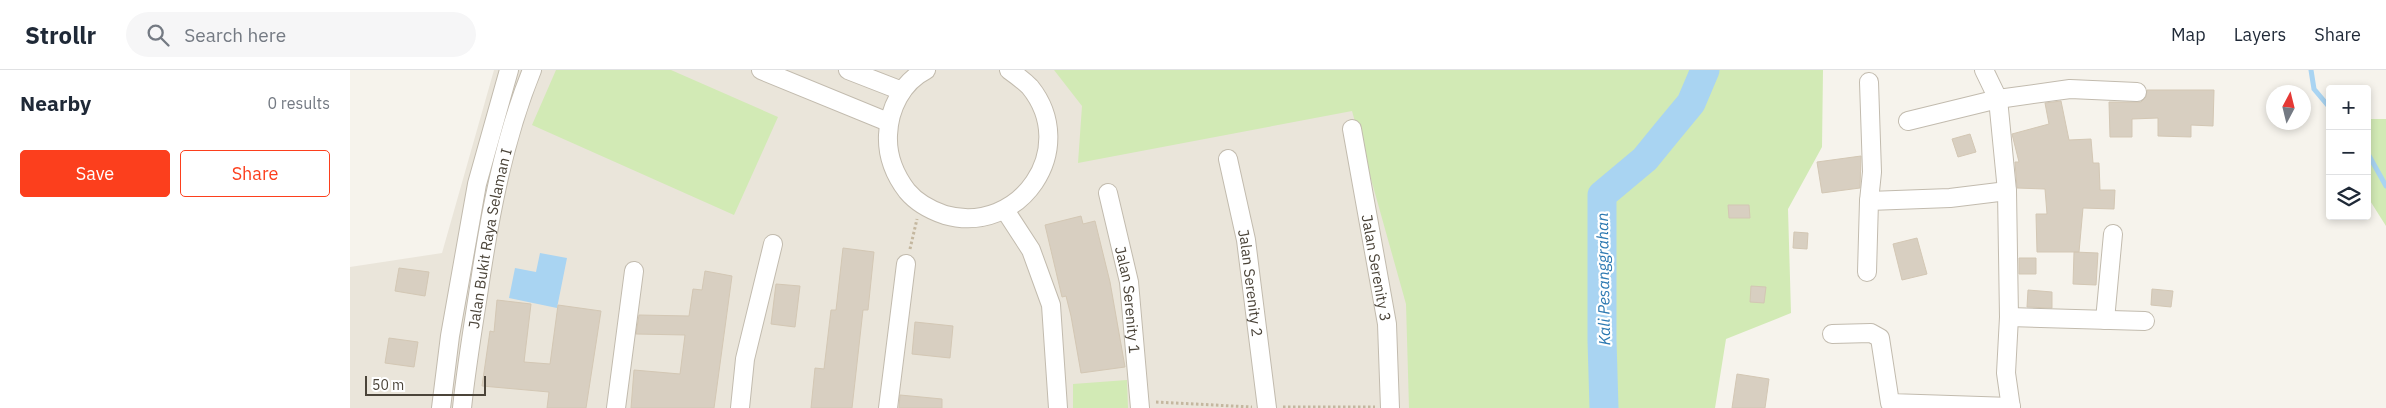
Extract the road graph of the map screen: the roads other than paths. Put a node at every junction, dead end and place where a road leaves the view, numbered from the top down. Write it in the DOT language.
graph roads {
  1 [pos="509,70"];
  2 [pos="532,70"];
  3 [pos="761,70"];
  4 [pos="848,70"];
  5 [pos="926,70"];
  6 [pos="1010,70"];
  7 [pos="1984,70"];
  8 [pos="1869,82"];
  9 [pos="902,91"];
  10 [pos="2137,92"];
  11 [pos="1998,99"];
  12 [pos="1908,121"];
  13 [pos="888,122"];
  14 [pos="1352,129"];
  15 [pos="1228,159"];
  16 [pos="2007,191"];
  17 [pos="1108,193"];
  18 [pos="1869,201"];
  19 [pos="1005,210"];
  20 [pos="2113,234"];
  21 [pos="773,244"];
  22 [pos="906,264"];
  23 [pos="634,271"];
  24 [pos="1868,272"];
  25 [pos="2009,317"];
  26 [pos="2105,320"];
  27 [pos="2145,321"];
  28 [pos="1832,334"];
  29 [pos="450,336"];
  30 [pos="471,339"];
  31 [pos="442,408"];
  32 [pos="462,408"];
  33 [pos="616,408"];
  34 [pos="740,408"];
  35 [pos="888,408"];
  36 [pos="1058,408"];
  37 [pos="1140,408"];
  38 [pos="1267,408"];
  39 [pos="1390,408"];
  40 [pos="2011,408"];
  1 -- 29 [label="street, Jalan Bukit Raya Selaman I"];
  2 -- 30 [label="street, Jalan Bukit Raya Selaman I"];
  3 -- 13 [label="street"];
  4 -- 9 [label="street"];
  5 -- 9 [label="street"];
  6 -- 19 [label="street"];
  7 -- 11 [label="street"];
  8 -- 18 [label="street"];
  9 -- 13 [label="street"];
  10 -- 11 [label="street"];
  11 -- 12 [label="street"];
  11 -- 16 [label="street"];
  13 -- 19 [label="street"];
  14 -- 39 [label="street, Jalan Serenity 3"];
  15 -- 38 [label="street, Jalan Serenity 2"];
  16 -- 18 [label="street"];
  16 -- 25 [label="street"];
  17 -- 37 [label="street, Jalan Serenity 1"];
  18 -- 24 [label="street"];
  19 -- 36 [label="street"];
  20 -- 26 [label="street"];
  21 -- 34 [label="street"];
  22 -- 35 [label="street"];
  23 -- 33 [label="street"];
  25 -- 26 [label="street"];
  25 -- 40 [label="street"];
  26 -- 27 [label="street"];
  28 -- 40 [label="street"];
  29 -- 30 [label="street"];
  29 -- 31 [label="street, Jalan Bukit Raya Selaman I"];
  30 -- 32 [label="street, Jalan Bukit Raya Selaman I"];
}
